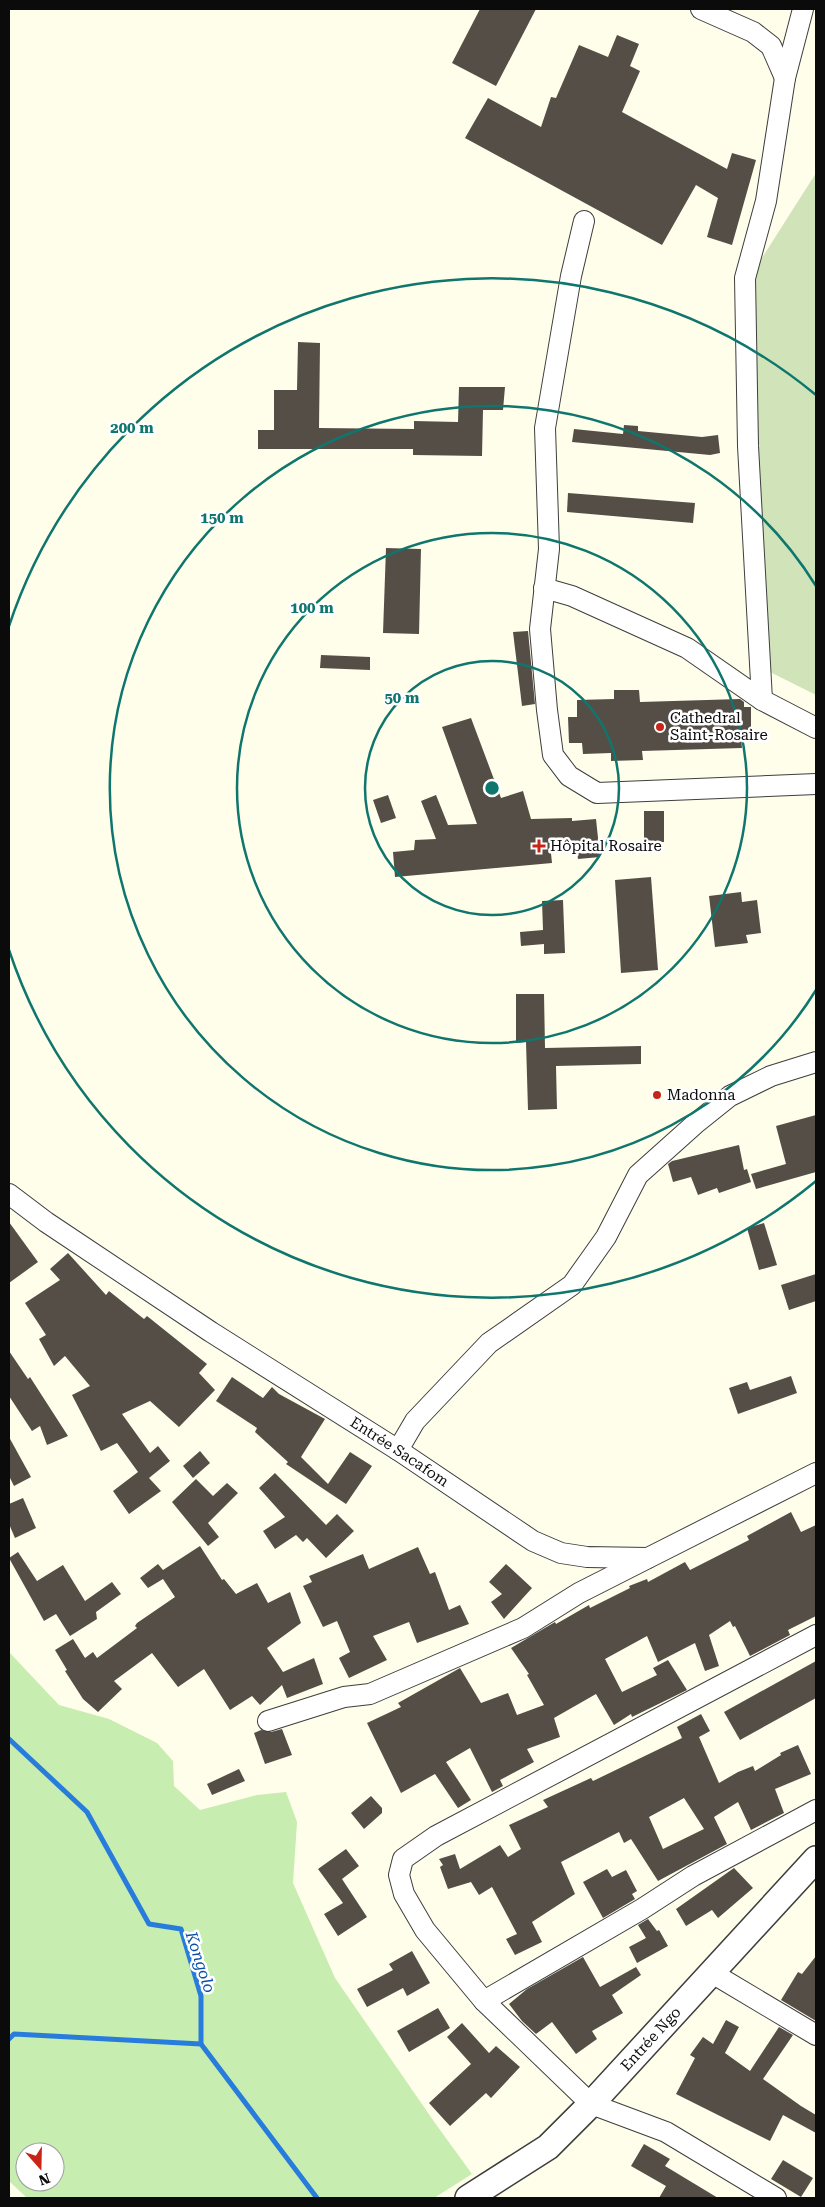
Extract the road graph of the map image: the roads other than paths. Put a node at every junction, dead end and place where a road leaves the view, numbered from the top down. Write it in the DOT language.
graph roads {
  1 [pos="701,9"];
  2 [pos="803,9"];
  3 [pos="785,78"];
  4 [pos="584,221"];
  5 [pos="544,588"];
  6 [pos="762,700"];
  7 [pos="816,728"];
  8 [pos="816,784"];
  9 [pos="816,1062"];
  10 [pos="9,1194"];
  11 [pos="398,1450"];
  12 [pos="816,1473"];
  13 [pos="648,1558"];
  14 [pos="816,1635"];
  15 [pos="268,1721"];
  16 [pos="816,1810"];
  17 [pos="816,1859"];
  18 [pos="712,1972"];
  19 [pos="484,2001"];
  20 [pos="816,2035"];
  21 [pos="591,2104"];
  22 [pos="468,2198"];
  23 [pos="776,2198"];
  1 -- 3 [label="street"];
  2 -- 3 [label="street"];
  3 -- 6 [label="street"];
  4 -- 5 [label="street"];
  5 -- 6 [label="street"];
  5 -- 8 [label="street"];
  6 -- 7 [label="street"];
  9 -- 11 [label="street"];
  10 -- 11 [label="street, Entrée Sacafom"];
  11 -- 13 [label="street, Entrée Sacafom"];
  12 -- 13 [label="street, Entrée Sacafom"];
  13 -- 15 [label="street"];
  14 -- 19 [label="street"];
  16 -- 19 [label="street"];
  17 -- 18 [label="street, Entrée Ngo"];
  18 -- 20 [label="street"];
  18 -- 21 [label="street, Entrée Ngo"];
  19 -- 21 [label="street"];
  21 -- 22 [label="street, Entrée Ngo"];
  21 -- 23 [label="street"];
}
